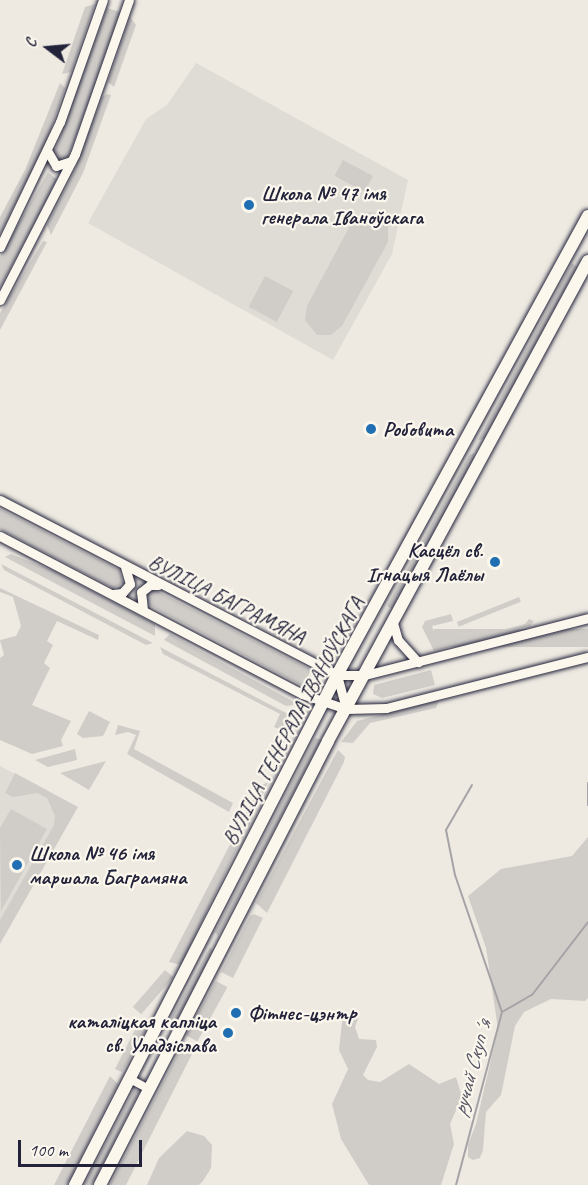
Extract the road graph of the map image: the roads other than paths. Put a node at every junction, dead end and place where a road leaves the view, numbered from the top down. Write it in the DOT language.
graph roads {
  1 [pos="103,0"];
  2 [pos="129,0"];
  3 [pos="48,150"];
  4 [pos="72,160"];
  5 [pos="39,173"];
  6 [pos="61,183"];
  7 [pos="588,216"];
  8 [pos="0,247"];
  9 [pos="588,261"];
  10 [pos="0,300"];
  11 [pos="471,430"];
  12 [pos="491,441"];
  13 [pos="460,450"];
  14 [pos="479,462"];
  15 [pos="0,500"];
  16 [pos="0,536"];
  17 [pos="121,565"];
  18 [pos="158,585"];
  19 [pos="108,592"];
  20 [pos="145,611"];
  21 [pos="588,618"];
  22 [pos="393,623"];
  23 [pos="588,657"];
  24 [pos="418,662"];
  25 [pos="337,675"];
  26 [pos="365,675"];
  27 [pos="322,703"];
  28 [pos="346,710"];
  29 [pos="209,926"];
  30 [pos="229,936"];
  31 [pos="199,945"];
  32 [pos="219,956"];
  33 [pos="130,1079"];
  34 [pos="149,1089"];
  35 [pos="75,1185"];
  36 [pos="100,1185"];
  1 -- 3 [label="street"];
  2 -- 4 [label="street"];
  3 -- 4 [label="street"];
  3 -- 5 [label="street"];
  4 -- 6 [label="street"];
  5 -- 6 [label="street"];
  5 -- 8 [label="street"];
  6 -- 10 [label="street"];
  7 -- 11 [label="main road, ВУЛІЦА ГЕНЕРАЛА ІВАНОЎСКАГА"];
  9 -- 12 [label="main road, ВУЛІЦА ГЕНЕРАЛА ІВАНОЎСКАГА"];
  11 -- 12 [label="main road"];
  11 -- 13 [label="main road, ВУЛІЦА ГЕНЕРАЛА ІВАНОЎСКАГА"];
  12 -- 14 [label="main road, ВУЛІЦА ГЕНЕРАЛА ІВАНОЎСКАГА"];
  13 -- 14 [label="main road"];
  13 -- 25 [label="main road, ВУЛІЦА ГЕНЕРАЛА ІВАНОЎСКАГА"];
  14 -- 22 [label="main road, ВУЛІЦА ГЕНЕРАЛА ІВАНОЎСКАГА"];
  15 -- 17 [label="street, ВУЛІЦА БАГРАМЯНА"];
  16 -- 19 [label="street"];
  17 -- 18 [label="street, ВУЛІЦА БАГРАМЯНА"];
  17 -- 19 [label="street"];
  18 -- 20 [label="street"];
  18 -- 25 [label="street, ВУЛІЦА БАГРАМЯНА"];
  19 -- 20 [label="street"];
  20 -- 27 [label="street"];
  21 -- 24 [label="street, ВУЛІЦА БАГРАМЯНА"];
  22 -- 24 [label="street"];
  22 -- 26 [label="main road, ВУЛІЦА ГЕНЕРАЛА ІВАНОЎСКАГА"];
  23 -- 28 [label="street"];
  24 -- 26 [label="street, ВУЛІЦА БАГРАМЯНА"];
  25 -- 26 [label="street, ВУЛІЦА БАГРАМЯНА"];
  25 -- 27 [label="main road, ВУЛІЦА ГЕНЕРАЛА ІВАНОЎСКАГА"];
  25 -- 28 [label="street"];
  26 -- 28 [label="main road, ВУЛІЦА ГЕНЕРАЛА ІВАНОЎСКАГА"];
  27 -- 28 [label="street"];
  27 -- 29 [label="main road, ВУЛІЦА ГЕНЕРАЛА ІВАНОЎСКАГА"];
  28 -- 30 [label="main road, ВУЛІЦА ГЕНЕРАЛА ІВАНОЎСКАГА"];
  29 -- 30 [label="main road"];
  29 -- 31 [label="main road, ВУЛІЦА ГЕНЕРАЛА ІВАНОЎСКАГА"];
  30 -- 32 [label="main road, ВУЛІЦА ГЕНЕРАЛА ІВАНОЎСКАГА"];
  31 -- 32 [label="main road"];
  31 -- 33 [label="main road, ВУЛІЦА ГЕНЕРАЛА ІВАНОЎСКАГА"];
  32 -- 34 [label="main road, ВУЛІЦА ГЕНЕРАЛА ІВАНОЎСКАГА"];
  33 -- 34 [label="street"];
  33 -- 35 [label="main road, ВУЛІЦА ГЕНЕРАЛА ІВАНОЎСКАГА"];
  34 -- 36 [label="main road, ВУЛІЦА ГЕНЕРАЛА ІВАНОЎСКАГА"];
}
